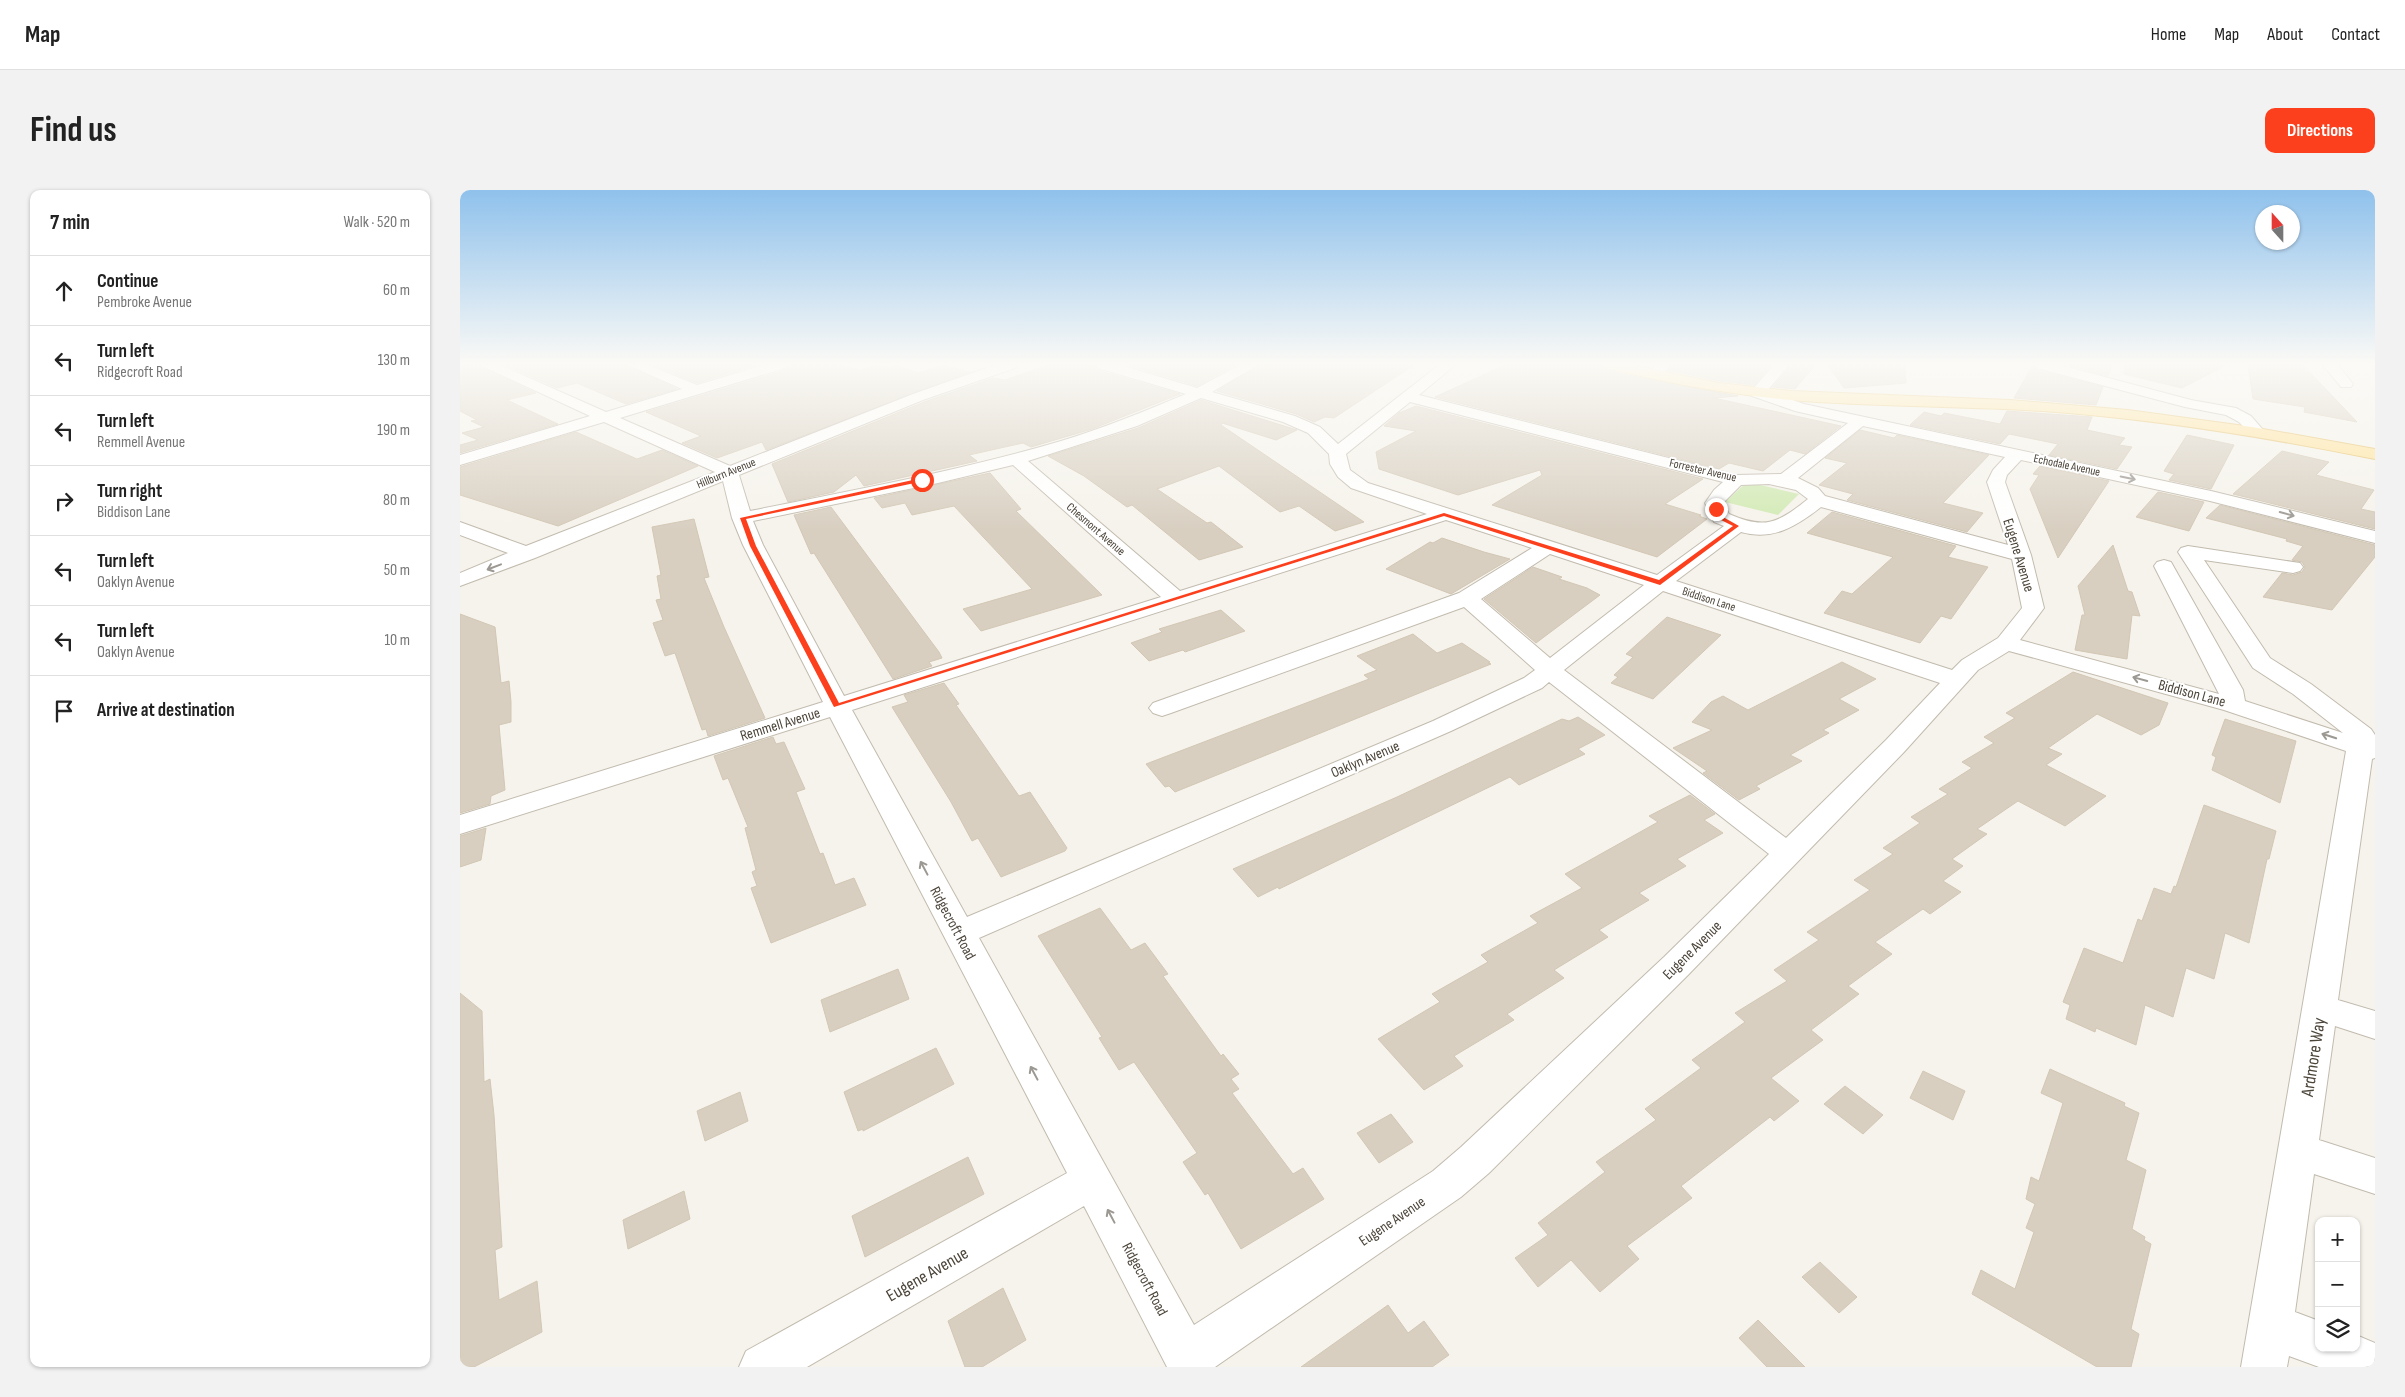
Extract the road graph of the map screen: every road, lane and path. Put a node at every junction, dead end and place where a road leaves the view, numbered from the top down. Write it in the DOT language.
graph roads {
  1 [pos="596,420"];
  2 [pos="613,420"];
  3 [pos="861,420"];
  4 [pos="1134,420"];
  5 [pos="1286,420"];
  6 [pos="1379,420"];
  7 [pos="1503,420"];
  8 [pos="1855,420"];
  9 [pos="2164,420"];
  10 [pos="2226,420"];
  11 [pos="2244,420"];
  12 [pos="1860,421"];
  13 [pos="2229,427"];
  14 [pos="2256,431"];
  15 [pos="1337,453"];
  16 [pos="2017,454"];
  17 [pos="2375,454"];
  18 [pos="1016,459"];
  19 [pos="460,460"];
  20 [pos="730,472"];
  21 [pos="1736,480"];
  22 [pos="1785,480"];
  23 [pos="1818,500"];
  24 [pos="1444,514"];
  25 [pos="742,518"];
  26 [pos="1736,526"];
  27 [pos="460,528"];
  28 [pos="2375,537"];
  29 [pos="1548,547"];
  30 [pos="528,554"];
  31 [pos="2021,555"];
  32 [pos="2164,566"];
  33 [pos="2293,567"];
  34 [pos="460,580"];
  35 [pos="1660,583"];
  36 [pos="1468,598"];
  37 [pos="1176,599"];
  38 [pos="2006,643"];
  39 [pos="1550,671"];
  40 [pos="1955,680"];
  41 [pos="2233,705"];
  42 [pos="836,706"];
  43 [pos="1162,708"];
  44 [pos="2368,749"];
  45 [pos="460,825"];
  46 [pos="1788,854"];
  47 [pos="958,933"];
  48 [pos="2320,1008"];
  49 [pos="2375,1025"];
  50 [pos="2298,1151"];
  51 [pos="2375,1176"];
  52 [pos="1092,1180"];
  53 [pos="2315,1344"];
  54 [pos="2267,1346"];
  55 [pos="2339,1352"];
  56 [pos="1190,1362"];
  57 [pos="2375,1366"];
  58 [pos="762,1367"];
  1 -- 19 [label="street"];
  2 -- 20 [label="street"];
  3 -- 20 [label="street, Hillburn Avenue"];
  4 -- 18 [label="street"];
  5 -- 15 [label="street"];
  6 -- 15 [label="street"];
  7 -- 21 [label="street, Forrester Avenue"];
  8 -- 12 [label="street, Echodale Avenue"];
  9 -- 13 [label="main road"];
  10 -- 13 [label="street"];
  11 -- 14 [label="street"];
  12 -- 16 [label="street, Echodale Avenue"];
  12 -- 22 [label="street"];
  13 -- 14 [label="main road"];
  14 -- 17 [label="main road"];
  15 -- 24 [label="street, Biddison Lane"];
  16 -- 28 [label="street, Echodale Avenue, one-way"];
  16 -- 31 [label="street, Eugene Avenue"];
  18 -- 25 [label="street"];
  18 -- 37 [label="street, Chesmont Avenue"];
  20 -- 25 [label="street, Ridgecroft Road"];
  20 -- 30 [label="street, Hillburn Avenue"];
  21 -- 22 [label="street, Forrester Avenue"];
  21 -- 26 [label="street"];
  22 -- 23 [label="street, Forrester Avenue"];
  23 -- 26 [label="street"];
  23 -- 31 [label="street, Forrester Avenue"];
  24 -- 29 [label="street, Biddison Lane"];
  24 -- 37 [label="street, Remmell Avenue"];
  25 -- 42 [label="street, Ridgecroft Road"];
  26 -- 35 [label="street, Oaklyn Avenue"];
  27 -- 30 [label="street"];
  29 -- 35 [label="street, Biddison Lane"];
  29 -- 36 [label="street"];
  30 -- 34 [label="street, Hillburn Avenue, one-way"];
  31 -- 38 [label="street, Eugene Avenue"];
  32 -- 41 [label="street"];
  33 -- 44 [label="street"];
  35 -- 39 [label="street, Oaklyn Avenue"];
  35 -- 40 [label="street, Biddison Lane"];
  36 -- 39 [label="street"];
  36 -- 43 [label="street"];
  37 -- 42 [label="street, Remmell Avenue"];
  38 -- 40 [label="street, Eugene Avenue"];
  41 -- 38 [label="street, Biddison Lane, one-way"];
  39 -- 46 [label="street"];
  39 -- 47 [label="street, Oaklyn Avenue"];
  40 -- 46 [label="street, Eugene Avenue"];
  44 -- 41 [label="street, Biddison Lane, one-way"];
  42 -- 45 [label="street, Remmell Avenue"];
  47 -- 42 [label="street, Ridgecroft Road, one-way"];
  44 -- 48 [label="street, Ardmore Way"];
  46 -- 56 [label="street, Eugene Avenue"];
  52 -- 47 [label="street, Ridgecroft Road, one-way"];
  48 -- 49 [label="street"];
  48 -- 50 [label="street, Ardmore Way"];
  50 -- 51 [label="street"];
  50 -- 54 [label="street, Ardmore Way"];
  56 -- 52 [label="street, Ridgecroft Road, one-way"];
  52 -- 58 [label="street, Eugene Avenue"];
  53 -- 54 [label="street"];
  55 -- 57 [label="street"];
}
